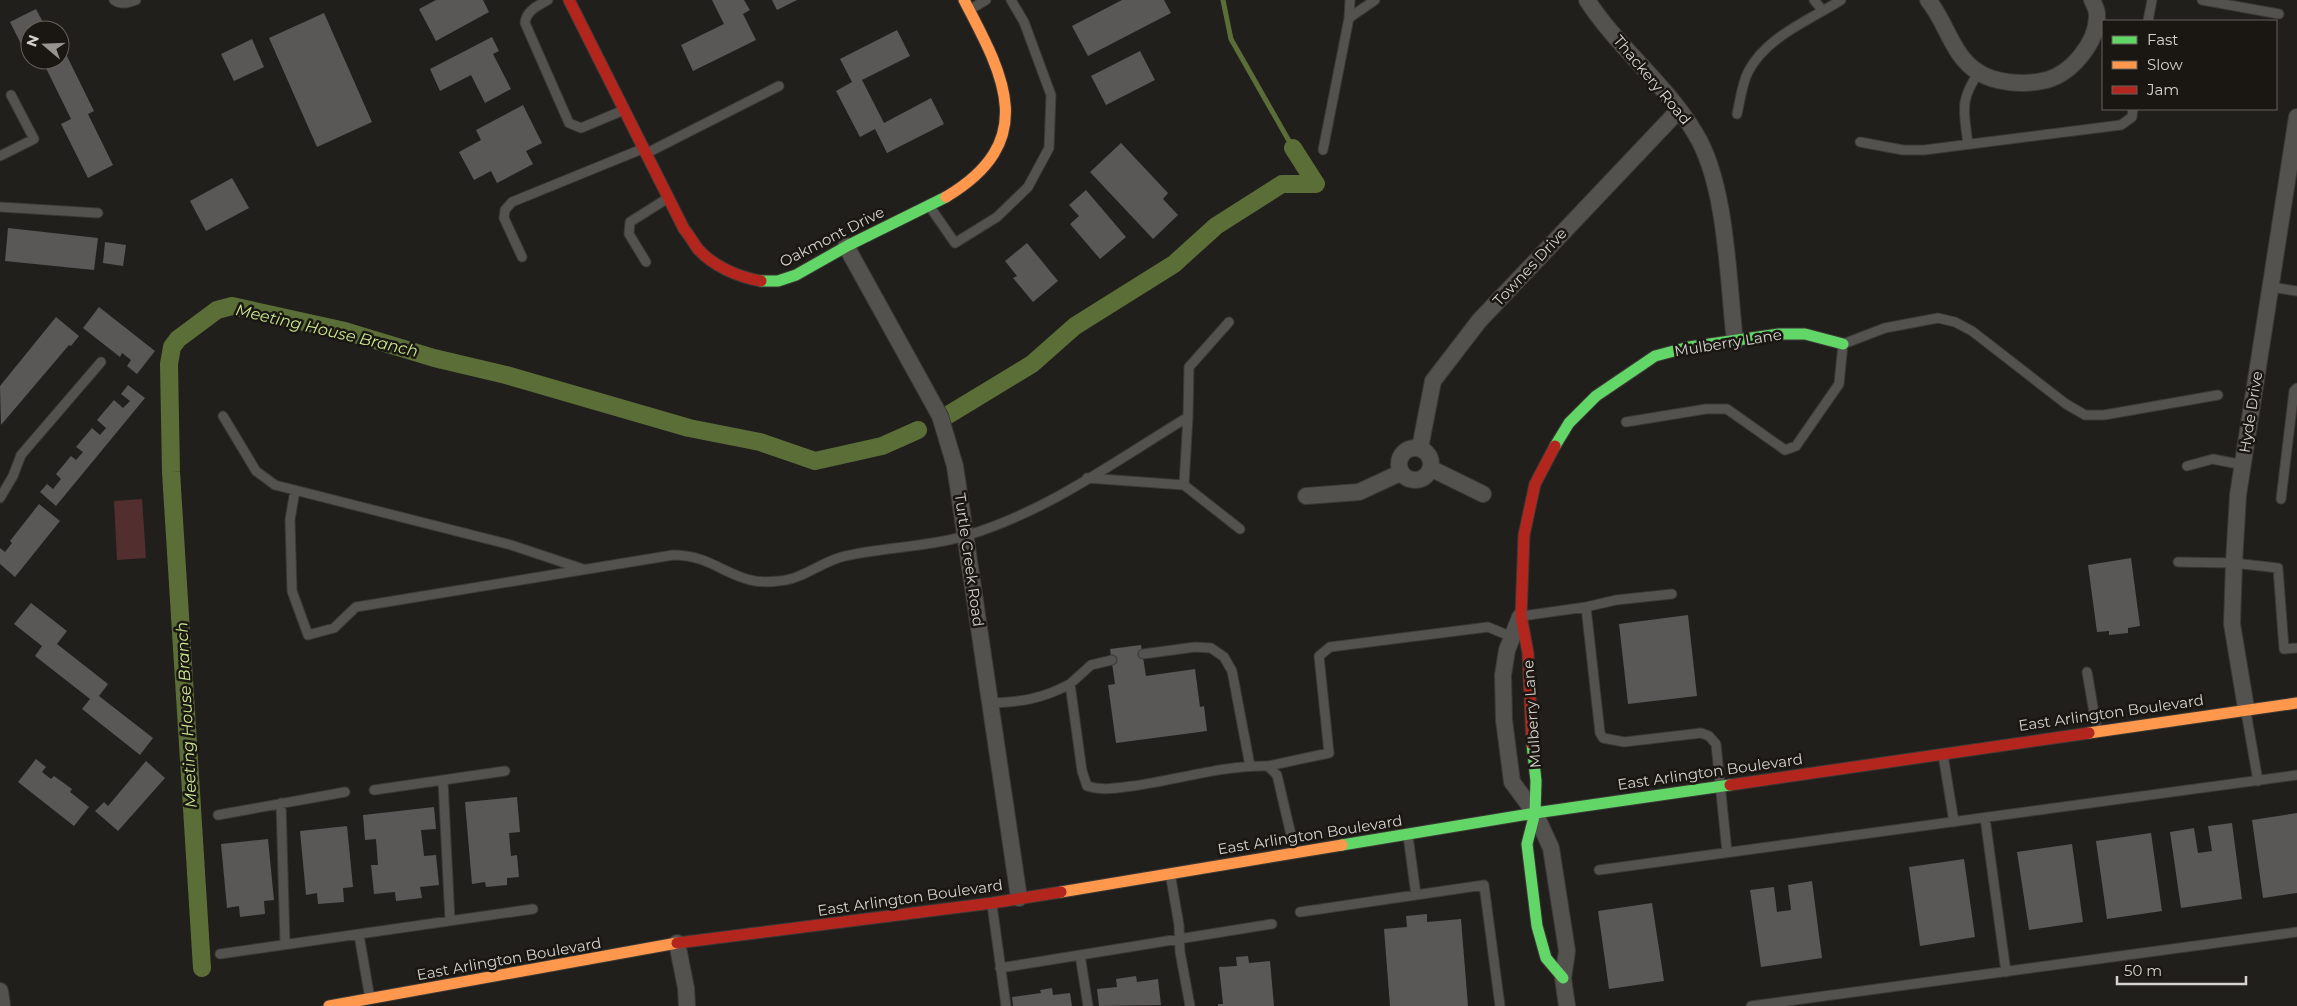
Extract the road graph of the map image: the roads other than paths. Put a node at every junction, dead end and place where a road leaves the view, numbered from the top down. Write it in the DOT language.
graph roads {
  1 [pos="114,0"];
  2 [pos="136,0"];
  3 [pos="548,0"];
  4 [pos="569,0"];
  5 [pos="986,0"];
  6 [pos="1011,0"];
  7 [pos="1350,0"];
  8 [pos="1375,0"];
  9 [pos="1587,0"];
  10 [pos="1814,0"];
  11 [pos="1841,0"];
  12 [pos="1928,0"];
  13 [pos="2092,0"];
  14 [pos="2152,0"];
  15 [pos="2202,0"];
  16 [pos="966,5"];
  17 [pos="1823,11"];
  18 [pos="2279,14"];
  19 [pos="1349,18"];
  20 [pos="2148,20"];
  21 [pos="1979,72"];
  22 [pos="779,86"];
  23 [pos="11,95"];
  24 [pos="624,110"];
  25 [pos="1679,110"];
  26 [pos="2133,110"];
  27 [pos="1737,114"];
  28 [pos="2297,117"];
  29 [pos="1860,142"];
  30 [pos="1968,144"];
  31 [pos="1323,150"];
  32 [pos="645,151"];
  33 [pos="0,156"];
  34 [pos="669,198"];
  35 [pos="929,204"];
  36 [pos="0,207"];
  37 [pos="98,213"];
  38 [pos="846,246"];
  39 [pos="522,257"];
  40 [pos="646,262"];
  41 [pos="2270,288"];
  42 [pos="2297,291"];
  43 [pos="1229,322"];
  44 [pos="1735,342"];
  45 [pos="1843,344"];
  46 [pos="101,362"];
  47 [pos="2297,388"];
  48 [pos="2218,395"];
  49 [pos="223,416"];
  50 [pos="1188,417"];
  51 [pos="1626,422"];
  52 [pos="1420,448"];
  53 [pos="2243,465"];
  54 [pos="2187,466"];
  55 [pos="1432,469"];
  56 [pos="1400,473"];
  57 [pos="1087,478"];
  58 [pos="1184,486"];
  59 [pos="295,490"];
  60 [pos="1483,494"];
  61 [pos="1306,496"];
  62 [pos="0,498"];
  63 [pos="2281,499"];
  64 [pos="1240,529"];
  65 [pos="966,536"];
  66 [pos="2178,562"];
  67 [pos="2234,563"];
  68 [pos="586,569"];
  69 [pos="1672,594"];
  70 [pos="1586,607"];
  71 [pos="1521,616"];
  72 [pos="1512,637"];
  73 [pos="2297,648"];
  74 [pos="1142,654"];
  75 [pos="1112,660"];
  76 [pos="2087,672"];
  77 [pos="1070,684"];
  78 [pos="990,703"];
  79 [pos="2297,703"];
  80 [pos="2246,708"];
  81 [pos="2097,730"];
  82 [pos="1943,753"];
  83 [pos="1250,766"];
  84 [pos="1268,766"];
  85 [pos="505,771"];
  86 [pos="2297,775"];
  87 [pos="443,781"];
  88 [pos="2258,781"];
  89 [pos="1719,786"];
  90 [pos="374,790"];
  91 [pos="346,792"];
  92 [pos="281,803"];
  93 [pos="1535,813"];
  94 [pos="218,815"];
  95 [pos="1985,818"];
  96 [pos="1954,822"];
  97 [pos="1407,834"];
  98 [pos="1295,852"];
  99 [pos="1727,852"];
  100 [pos="1599,870"];
  101 [pos="1170,873"];
  102 [pos="1416,895"];
  103 [pos="1019,898"];
  104 [pos="992,903"];
  105 [pos="533,909"];
  106 [pos="1300,912"];
  107 [pos="450,920"];
  108 [pos="1272,924"];
  109 [pos="2297,932"];
  110 [pos="359,935"];
  111 [pos="1180,938"];
  112 [pos="676,943"];
  113 [pos="285,944"];
  114 [pos="220,954"];
  115 [pos="1080,955"];
  116 [pos="1000,968"];
  117 [pos="2006,972"];
  118 [pos="1563,978"];
  119 [pos="0,991"];
  120 [pos="370,1000"];
  121 [pos="2,1006"];
  122 [pos="329,1006"];
  123 [pos="687,1006"];
  124 [pos="1006,1006"];
  125 [pos="1088,1006"];
  126 [pos="1190,1006"];
  127 [pos="1500,1006"];
  128 [pos="1567,1006"];
  129 [pos="1751,1006"];
  1 -- 2 [label="lane"];
  3 -- 24 [label="lane"];
  4 -- 24 [label="main road, Oakmont Drive"];
  5 -- 16 [label="lane"];
  6 -- 35 [label="lane"];
  7 -- 19 [label="lane"];
  8 -- 19 [label="lane"];
  9 -- 25 [label="street, Thackery Road"];
  10 -- 17 [label="lane"];
  11 -- 17 [label="lane"];
  12 -- 21 [label="street"];
  13 -- 21 [label="street"];
  14 -- 20 [label="lane"];
  15 -- 18 [label="lane"];
  16 -- 35 [label="main road, Oakmont Drive"];
  17 -- 27 [label="lane"];
  19 -- 31 [label="lane"];
  21 -- 30 [label="lane"];
  22 -- 32 [label="lane"];
  23 -- 33 [label="lane"];
  24 -- 32 [label="main road, Oakmont Drive"];
  25 -- 44 [label="street, Thackery Road"];
  25 -- 52 [label="street, Townes Drive"];
  26 -- 30 [label="lane"];
  28 -- 41 [label="street, Hyde Drive"];
  29 -- 30 [label="lane"];
  32 -- 34 [label="main road, Oakmont Drive"];
  32 -- 39 [label="lane"];
  34 -- 38 [label="main road, Oakmont Drive"];
  34 -- 40 [label="lane"];
  35 -- 38 [label="main road, Oakmont Drive"];
  36 -- 37 [label="lane"];
  38 -- 65 [label="street, Turtle Creek Road"];
  41 -- 42 [label="lane"];
  41 -- 53 [label="street, Hyde Drive"];
  43 -- 50 [label="lane"];
  44 -- 45 [label="main road, Mulberry Lane"];
  44 -- 71 [label="main road, Mulberry Lane"];
  45 -- 48 [label="lane"];
  45 -- 51 [label="lane"];
  46 -- 62 [label="lane"];
  47 -- 63 [label="lane"];
  49 -- 59 [label="lane"];
  50 -- 57 [label="lane"];
  50 -- 58 [label="lane"];
  52 -- 55 [label="street"];
  52 -- 56 [label="street"];
  53 -- 54 [label="lane"];
  53 -- 67 [label="street, Hyde Drive"];
  55 -- 56 [label="street"];
  55 -- 60 [label="street"];
  56 -- 61 [label="street"];
  57 -- 58 [label="lane"];
  57 -- 65 [label="lane"];
  58 -- 64 [label="lane"];
  59 -- 68 [label="lane"];
  59 -- 68 [label="lane"];
  65 -- 68 [label="lane"];
  65 -- 78 [label="street, Turtle Creek Road"];
  66 -- 67 [label="lane"];
  67 -- 73 [label="lane"];
  67 -- 80 [label="street, Hyde Drive"];
  69 -- 70 [label="lane"];
  70 -- 71 [label="lane"];
  70 -- 89 [label="lane"];
  71 -- 72 [label="street, Mulberry Lane"];
  71 -- 93 [label="main road, Mulberry Lane"];
  72 -- 84 [label="lane"];
  72 -- 93 [label="street, Mulberry Lane"];
  74 -- 83 [label="lane"];
  75 -- 77 [label="lane"];
  76 -- 81 [label="lane"];
  77 -- 78 [label="lane"];
  77 -- 83 [label="lane"];
  78 -- 103 [label="street, Turtle Creek Road"];
  79 -- 80 [label="main road, East Arlington Boulevard"];
  80 -- 81 [label="main road, East Arlington Boulevard"];
  80 -- 88 [label="lane"];
  81 -- 82 [label="main road, East Arlington Boulevard"];
  82 -- 89 [label="main road, East Arlington Boulevard"];
  82 -- 96 [label="lane"];
  83 -- 84 [label="lane"];
  84 -- 98 [label="lane"];
  85 -- 87 [label="lane"];
  86 -- 88 [label="lane"];
  87 -- 90 [label="lane"];
  87 -- 107 [label="lane"];
  88 -- 95 [label="lane"];
  89 -- 93 [label="main road, East Arlington Boulevard"];
  89 -- 99 [label="lane"];
  91 -- 92 [label="lane"];
  92 -- 94 [label="lane"];
  92 -- 113 [label="lane"];
  93 -- 97 [label="main road, East Arlington Boulevard"];
  93 -- 118 [label="street, Mulberry Lane"];
  93 -- 118 [label="main road, Mulberry Lane"];
  95 -- 96 [label="lane"];
  95 -- 117 [label="lane"];
  96 -- 99 [label="lane"];
  97 -- 98 [label="main road, East Arlington Boulevard"];
  97 -- 102 [label="lane"];
  98 -- 101 [label="main road, East Arlington Boulevard"];
  99 -- 100 [label="lane"];
  101 -- 103 [label="main road, East Arlington Boulevard"];
  101 -- 111 [label="lane"];
  102 -- 106 [label="lane"];
  102 -- 127 [label="lane"];
  103 -- 104 [label="main road, East Arlington Boulevard"];
  104 -- 112 [label="main road, East Arlington Boulevard"];
  104 -- 116 [label="lane"];
  105 -- 107 [label="lane"];
  107 -- 110 [label="lane"];
  108 -- 111 [label="lane"];
  109 -- 117 [label="lane"];
  110 -- 113 [label="lane"];
  110 -- 120 [label="lane"];
  111 -- 115 [label="lane"];
  111 -- 126 [label="lane"];
  112 -- 120 [label="main road, East Arlington Boulevard"];
  112 -- 123 [label="street"];
  113 -- 114 [label="lane"];
  115 -- 116 [label="lane"];
  115 -- 125 [label="lane"];
  116 -- 124 [label="lane"];
  117 -- 129 [label="lane"];
  118 -- 128 [label="street, Mulberry Lane"];
  119 -- 121 [label="street"];
  120 -- 122 [label="main road, East Arlington Boulevard"];
}
